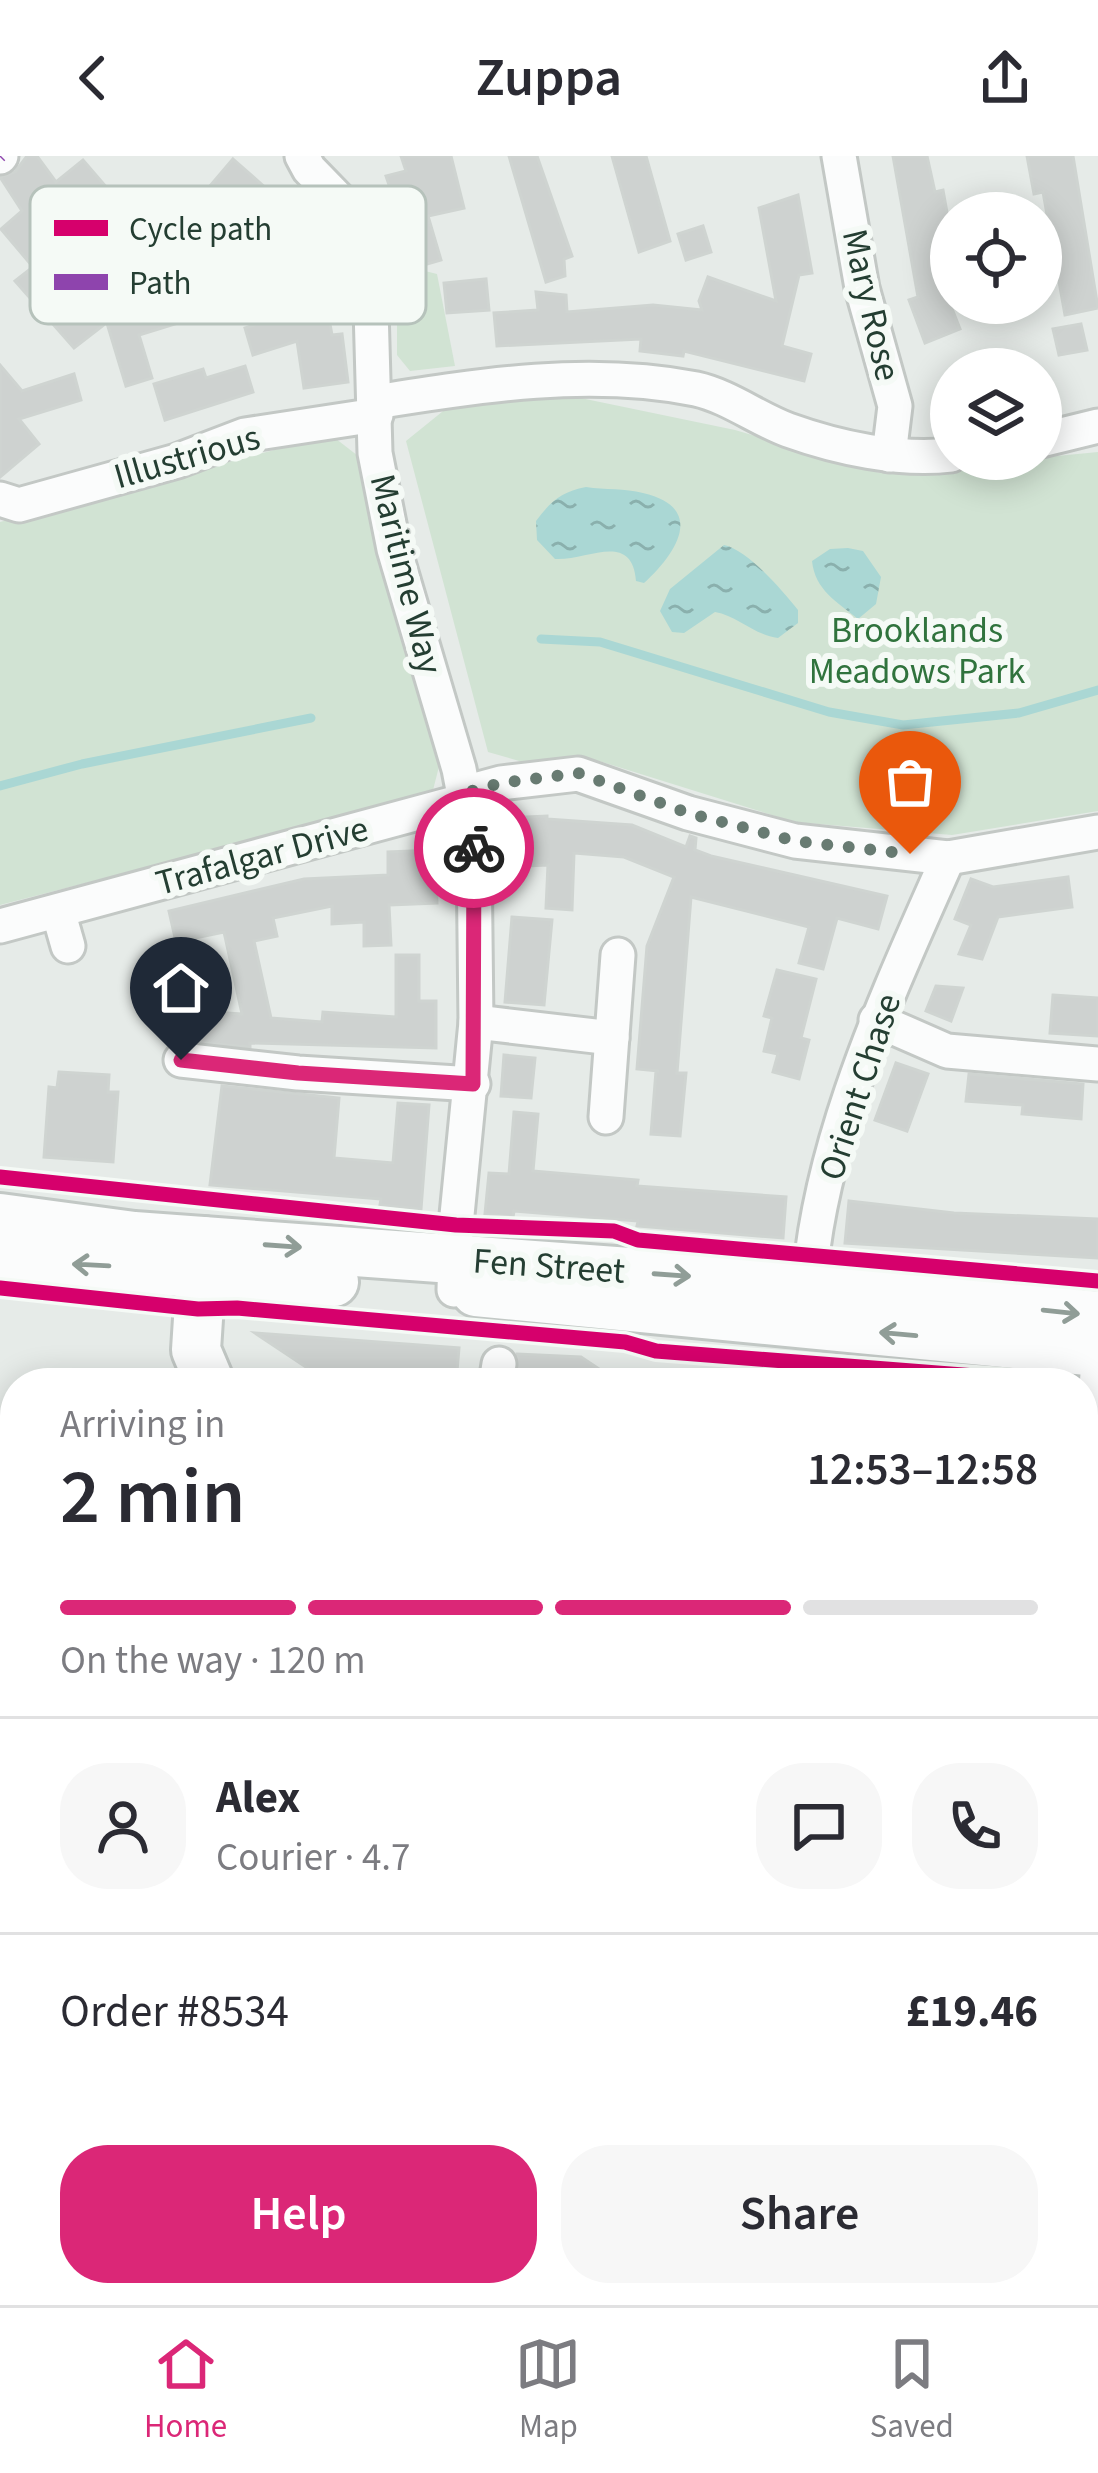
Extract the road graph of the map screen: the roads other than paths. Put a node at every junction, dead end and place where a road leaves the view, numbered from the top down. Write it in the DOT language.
graph roads {
  1 [pos="302,156"];
  2 [pos="839,156"];
  3 [pos="326,186"];
  4 [pos="369,324"];
  5 [pos="376,408"];
  6 [pos="1098,426"];
  7 [pos="1062,435"];
  8 [pos="889,455"];
  9 [pos="930,455"];
  10 [pos="0,500"];
  11 [pos="465,797"];
  12 [pos="1098,832"];
  13 [pos="948,858"];
  14 [pos="58,910"];
  15 [pos="0,926"];
  16 [pos="68,946"];
  17 [pos="618,956"];
  18 [pos="877,1020"];
  19 [pos="476,1022"];
  20 [pos="612,1037"];
  21 [pos="181,1060"];
  22 [pos="1098,1064"];
  23 [pos="473,1084"];
  24 [pos="606,1117"];
  25 [pos="0,1218"];
  26 [pos="202,1257"];
  27 [pos="0,1259"];
  28 [pos="454,1274"];
  29 [pos="808,1306"];
  30 [pos="1098,1316"];
  31 [pos="1098,1356"];
  32 [pos="204,1368"];
  1 -- 3 [label="street, Maritime Way"];
  2 -- 8 [label="street, Mary Rose"];
  4 -- 5 [label="street, Maritime Way"];
  5 -- 8 [label="street, Illustrious"];
  5 -- 10 [label="street, Illustrious"];
  5 -- 11 [label="street, Maritime Way"];
  6 -- 7 [label="street"];
  8 -- 9 [label="street, Illustrious"];
  11 -- 13 [label="street, Trafalgar Drive"];
  11 -- 14 [label="street, Trafalgar Drive"];
  11 -- 19 [label="street, Maritime Way"];
  12 -- 13 [label="street, Trafalgar Drive"];
  13 -- 18 [label="street, Orient Chase"];
  14 -- 15 [label="street, Trafalgar Drive"];
  14 -- 16 [label="street"];
  17 -- 20 [label="street"];
  18 -- 22 [label="street"];
  18 -- 29 [label="street, Orient Chase"];
  19 -- 20 [label="street"];
  19 -- 23 [label="street, Maritime Way"];
  20 -- 24 [label="street"];
  21 -- 23 [label="street"];
  23 -- 28 [label="street, Maritime Way"];
  25 -- 26 [label="street, Fen Street"];
  26 -- 27 [label="street, Fen Street, one-way"];
  26 -- 28 [label="street, Fen Street"];
  26 -- 32 [label="street"];
  28 -- 29 [label="street, Fen Street"];
  29 -- 30 [label="street, Fen Street, one-way"];
  31 -- 29 [label="street, Fen Street, one-way"];
}
